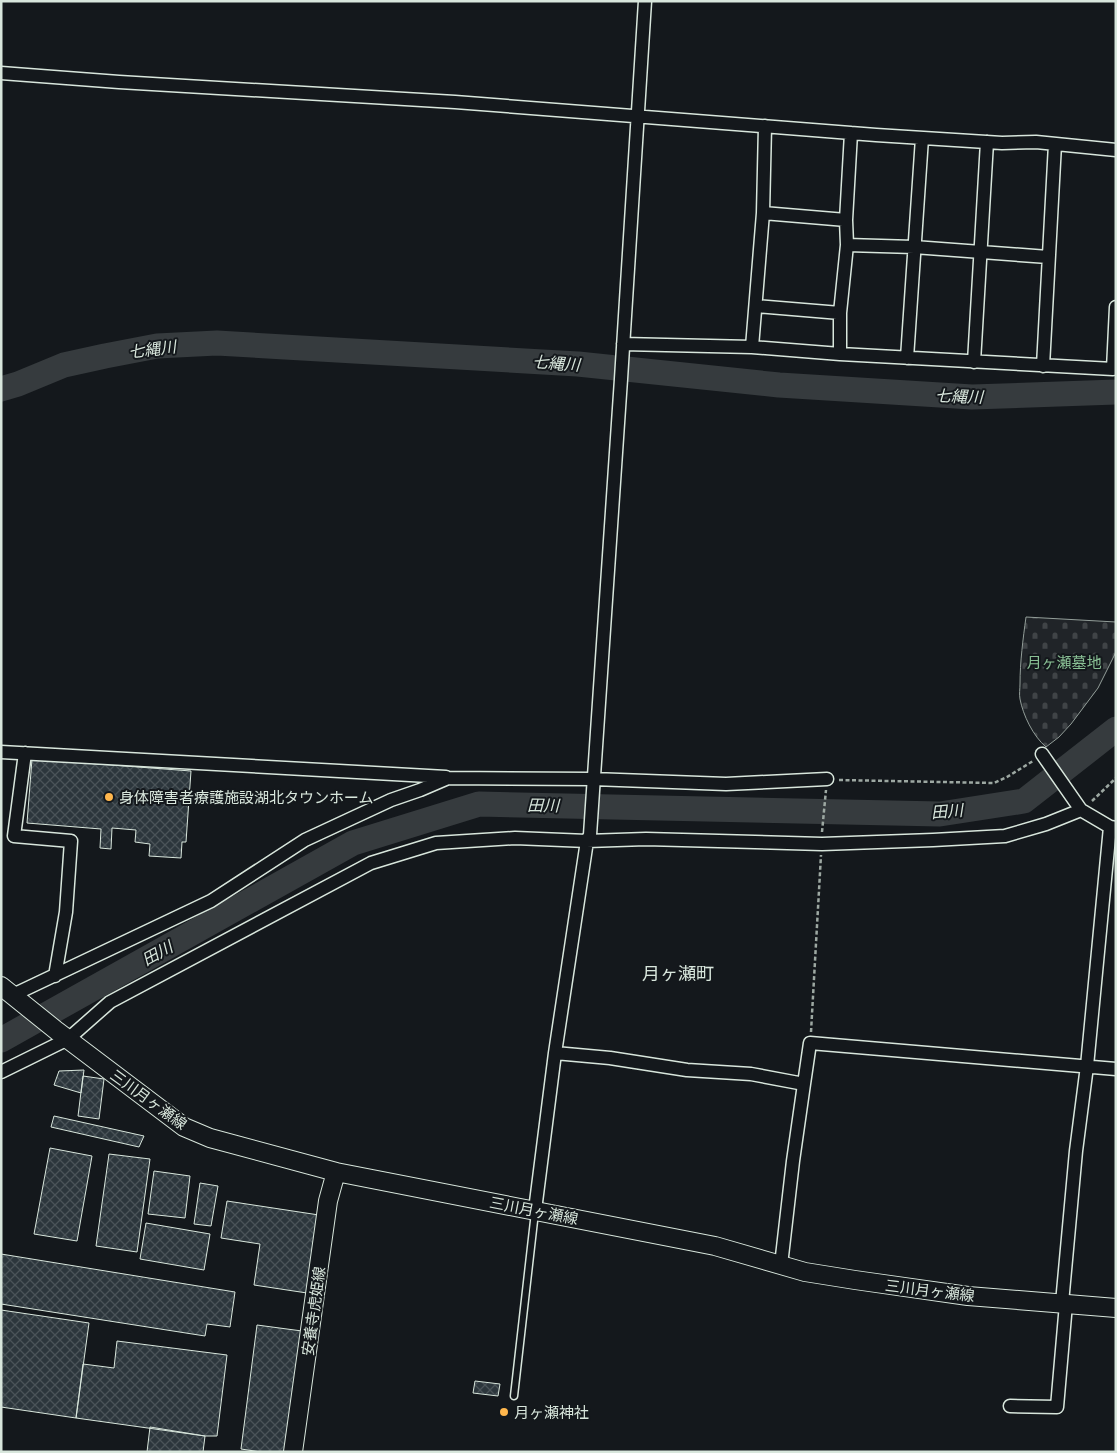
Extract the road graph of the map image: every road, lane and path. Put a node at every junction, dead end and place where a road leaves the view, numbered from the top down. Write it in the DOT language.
graph roads {
  1 [pos="645,1"];
  2 [pos="1,73"];
  3 [pos="637,116"];
  4 [pos="765,126"];
  5 [pos="851,133"];
  6 [pos="922,138"];
  7 [pos="987,142"];
  8 [pos="1055,144"];
  9 [pos="1116,150"];
  10 [pos="763,213"];
  11 [pos="846,220"];
  12 [pos="846,245"];
  13 [pos="914,247"];
  14 [pos="980,253"];
  15 [pos="1048,257"];
  16 [pos="756,306"];
  17 [pos="1116,307"];
  18 [pos="840,313"];
  19 [pos="623,346"];
  20 [pos="752,347"];
  21 [pos="840,354"];
  22 [pos="907,358"];
  23 [pos="974,362"];
  24 [pos="1043,366"];
  25 [pos="1114,369"];
  26 [pos="1,752"];
  27 [pos="25,753"];
  28 [pos="1043,756"];
  29 [pos="448,778"];
  30 [pos="1116,778"];
  31 [pos="593,781"];
  32 [pos="827,781"];
  33 [pos="1080,807"];
  34 [pos="1113,828"];
  35 [pos="588,838"];
  36 [pos="822,841"];
  37 [pos="54,976"];
  38 [pos="12,994"];
  39 [pos="62,1035"];
  40 [pos="810,1043"];
  41 [pos="555,1053"];
  42 [pos="1088,1066"];
  43 [pos="1116,1069"];
  44 [pos="1,1072"];
  45 [pos="804,1084"];
  46 [pos="336,1172"];
  47 [pos="535,1210"];
  48 [pos="781,1265"];
  49 [pos="1064,1304"];
  50 [pos="1116,1308"];
  51 [pos="514,1396"];
  52 [pos="1010,1406"];
  53 [pos="294,1452"];
  1 -- 3 [label="street"];
  2 -- 3 [label="street"];
  3 -- 4 [label="street"];
  3 -- 19 [label="street"];
  4 -- 5 [label="street"];
  4 -- 10 [label="street"];
  5 -- 6 [label="street"];
  5 -- 11 [label="street"];
  6 -- 7 [label="street"];
  6 -- 13 [label="street"];
  7 -- 8 [label="street"];
  7 -- 14 [label="street"];
  8 -- 9 [label="street"];
  8 -- 15 [label="street"];
  10 -- 11 [label="street"];
  10 -- 16 [label="street"];
  11 -- 12 [label="street"];
  12 -- 13 [label="street"];
  12 -- 18 [label="street"];
  13 -- 14 [label="street"];
  13 -- 22 [label="street"];
  14 -- 15 [label="street"];
  14 -- 23 [label="street"];
  15 -- 24 [label="street"];
  16 -- 18 [label="street"];
  16 -- 20 [label="street"];
  17 -- 25 [label="street"];
  18 -- 21 [label="street"];
  19 -- 20 [label="street"];
  19 -- 31 [label="street"];
  20 -- 21 [label="street"];
  21 -- 22 [label="street"];
  22 -- 23 [label="street"];
  23 -- 24 [label="street"];
  24 -- 25 [label="street"];
  26 -- 27 [label="street"];
  27 -- 29 [label="street"];
  27 -- 37 [label="street"];
  28 -- 32 [label="path"];
  28 -- 33 [label="street"];
  29 -- 31 [label="street"];
  29 -- 37 [label="street"];
  30 -- 33 [label="path"];
  31 -- 32 [label="street"];
  31 -- 35 [label="street"];
  32 -- 36 [label="path"];
  33 -- 34 [label="street"];
  33 -- 36 [label="street"];
  34 -- 42 [label="street"];
  35 -- 36 [label="street"];
  35 -- 39 [label="street"];
  35 -- 41 [label="street"];
  36 -- 40 [label="path"];
  37 -- 38 [label="street"];
  38 -- 39 [label="main road, 三川月ヶ瀬線"];
  39 -- 44 [label="street"];
  39 -- 46 [label="main road, 三川月ヶ瀬線"];
  40 -- 42 [label="street"];
  40 -- 45 [label="street"];
  41 -- 45 [label="street"];
  41 -- 47 [label="street"];
  42 -- 43 [label="street"];
  42 -- 49 [label="street"];
  45 -- 48 [label="street"];
  46 -- 47 [label="main road, 三川月ヶ瀬線"];
  46 -- 53 [label="main road, 安養寺虎姫線"];
  47 -- 48 [label="main road, 三川月ヶ瀬線"];
  47 -- 51 [label="lane"];
  48 -- 49 [label="main road, 三川月ヶ瀬線"];
  49 -- 50 [label="main road, 三川月ヶ瀬線"];
  49 -- 52 [label="street"];
}
